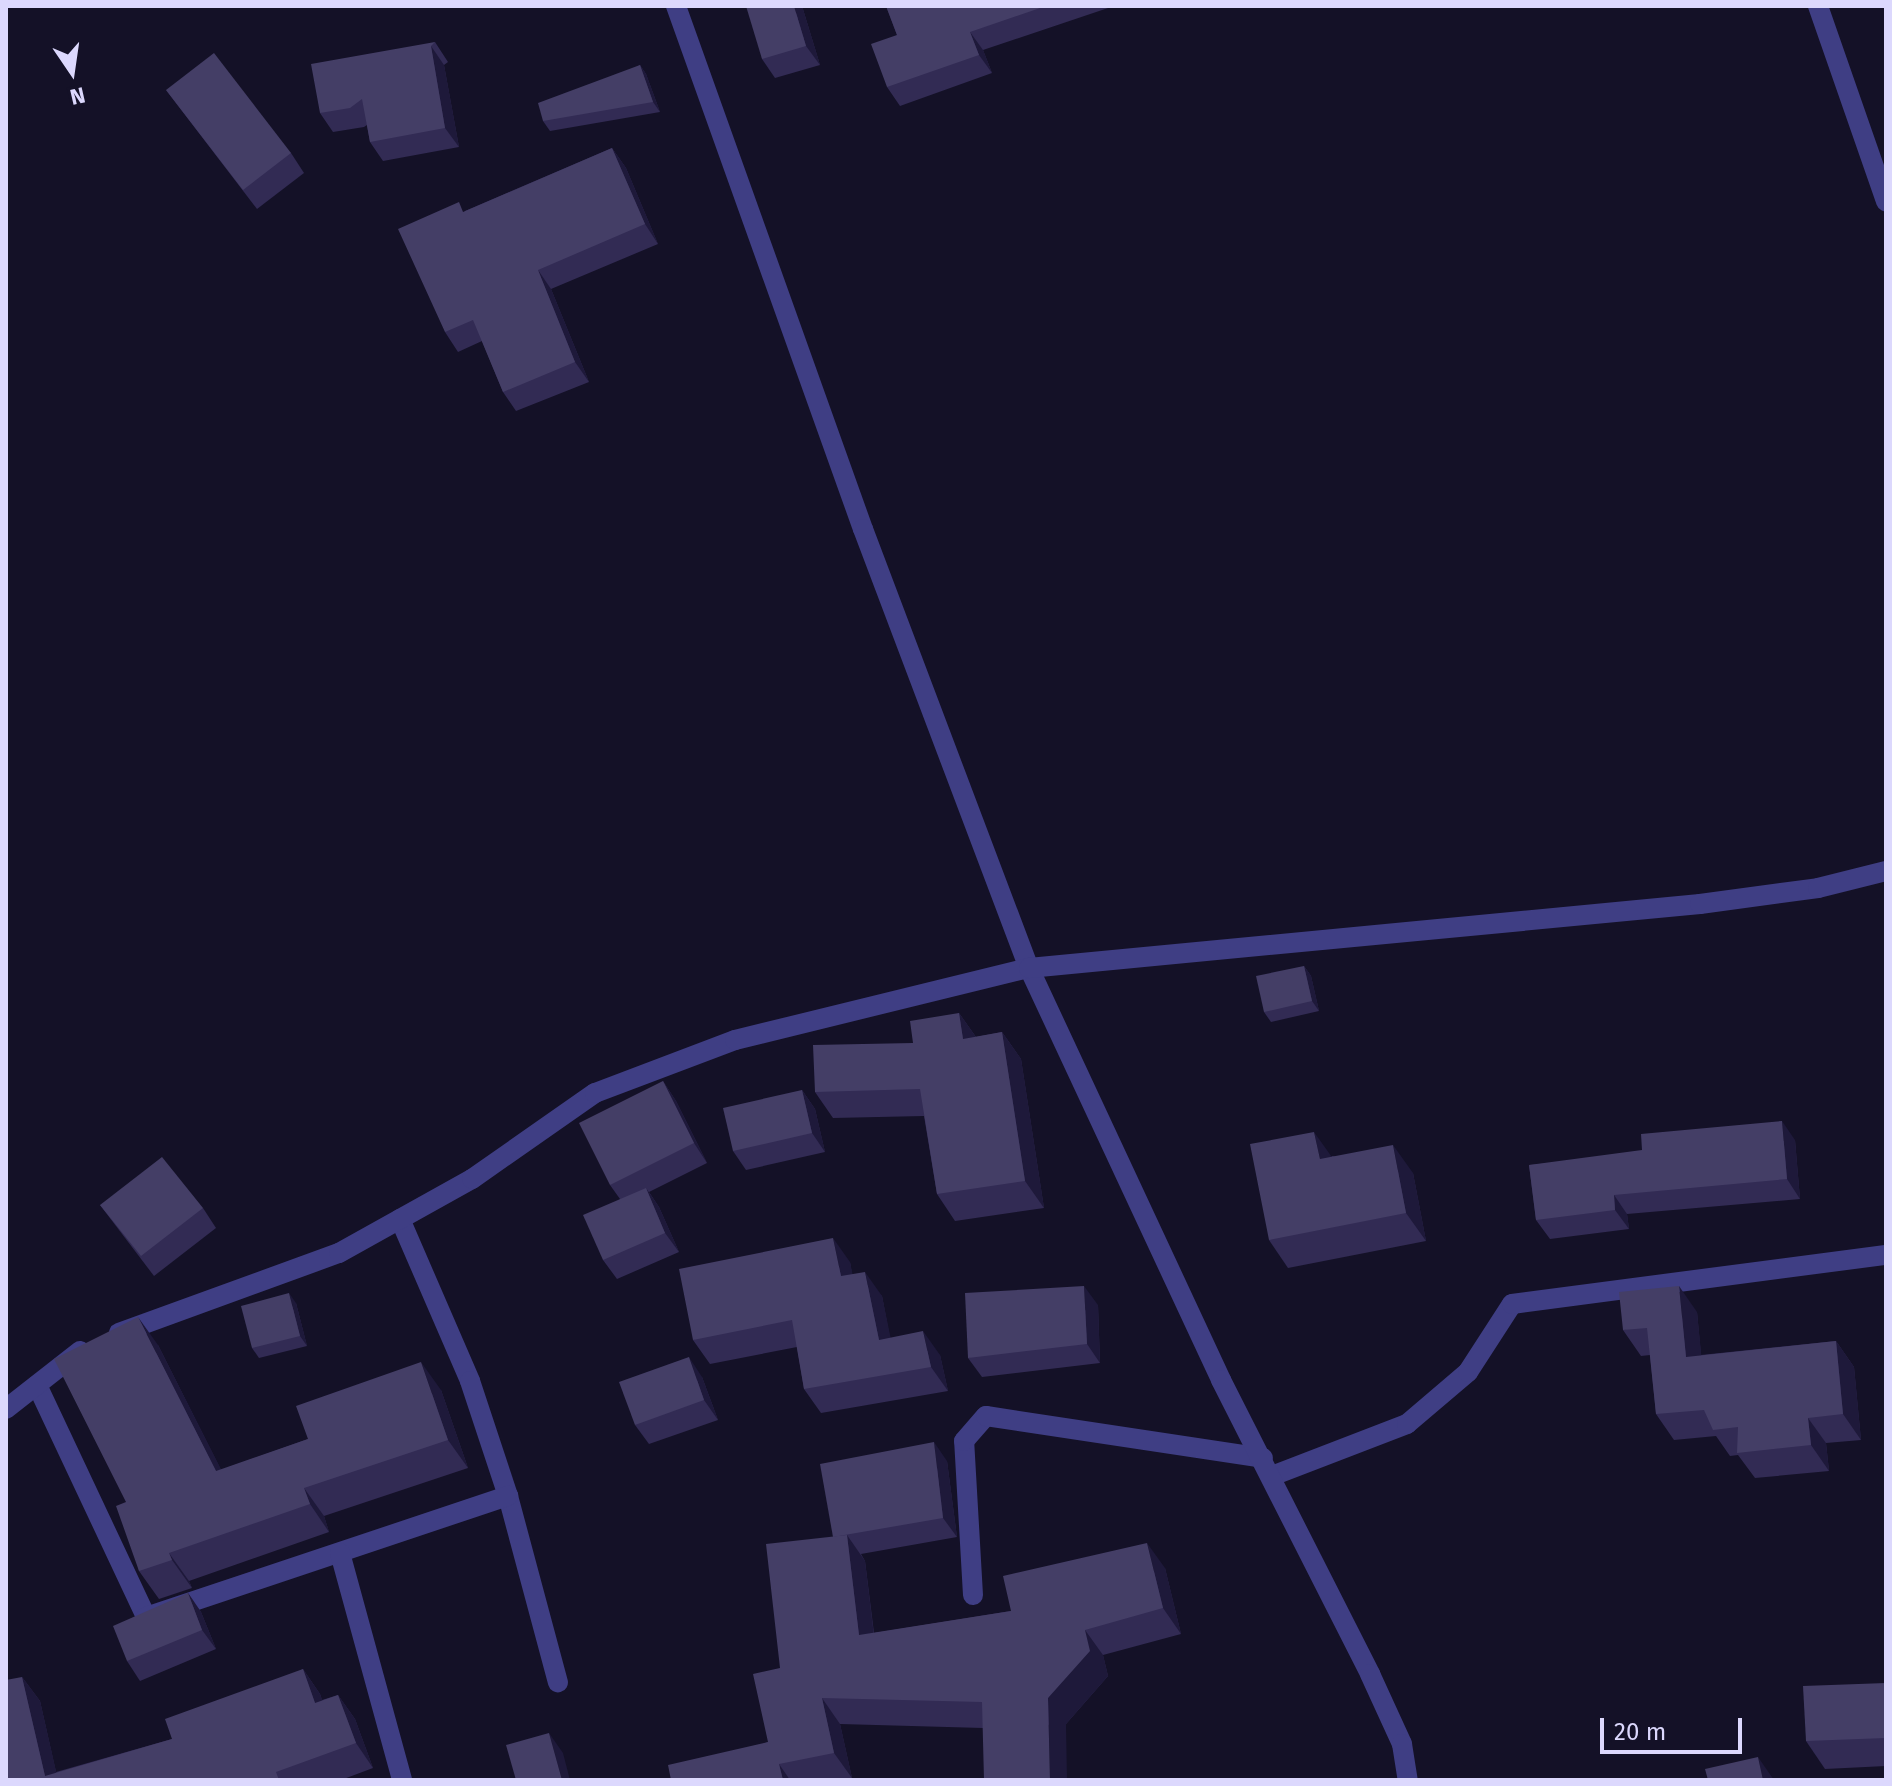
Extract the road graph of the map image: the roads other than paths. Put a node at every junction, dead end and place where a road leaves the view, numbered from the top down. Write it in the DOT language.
graph roads {
  1 [pos="676,6"];
  2 [pos="1818,6"];
  3 [pos="1886,201"];
  4 [pos="1886,871"];
  5 [pos="1029,968"];
  6 [pos="400,1219"];
  7 [pos="1886,1255"];
  8 [pos="37,1385"];
  9 [pos="6,1409"];
  10 [pos="1268,1467"];
  11 [pos="508,1496"];
  12 [pos="340,1553"];
  13 [pos="973,1595"];
  14 [pos="558,1682"];
  15 [pos="402,1780"];
  16 [pos="1408,1780"];
  1 -- 5 [label="street"];
  2 -- 3 [label="street"];
  4 -- 5 [label="street"];
  5 -- 6 [label="street"];
  5 -- 10 [label="street"];
  6 -- 8 [label="street"];
  6 -- 11 [label="street"];
  7 -- 10 [label="street"];
  8 -- 9 [label="street"];
  8 -- 12 [label="street"];
  10 -- 13 [label="street"];
  10 -- 16 [label="street"];
  11 -- 12 [label="street"];
  11 -- 14 [label="street"];
  12 -- 15 [label="street"];
}
